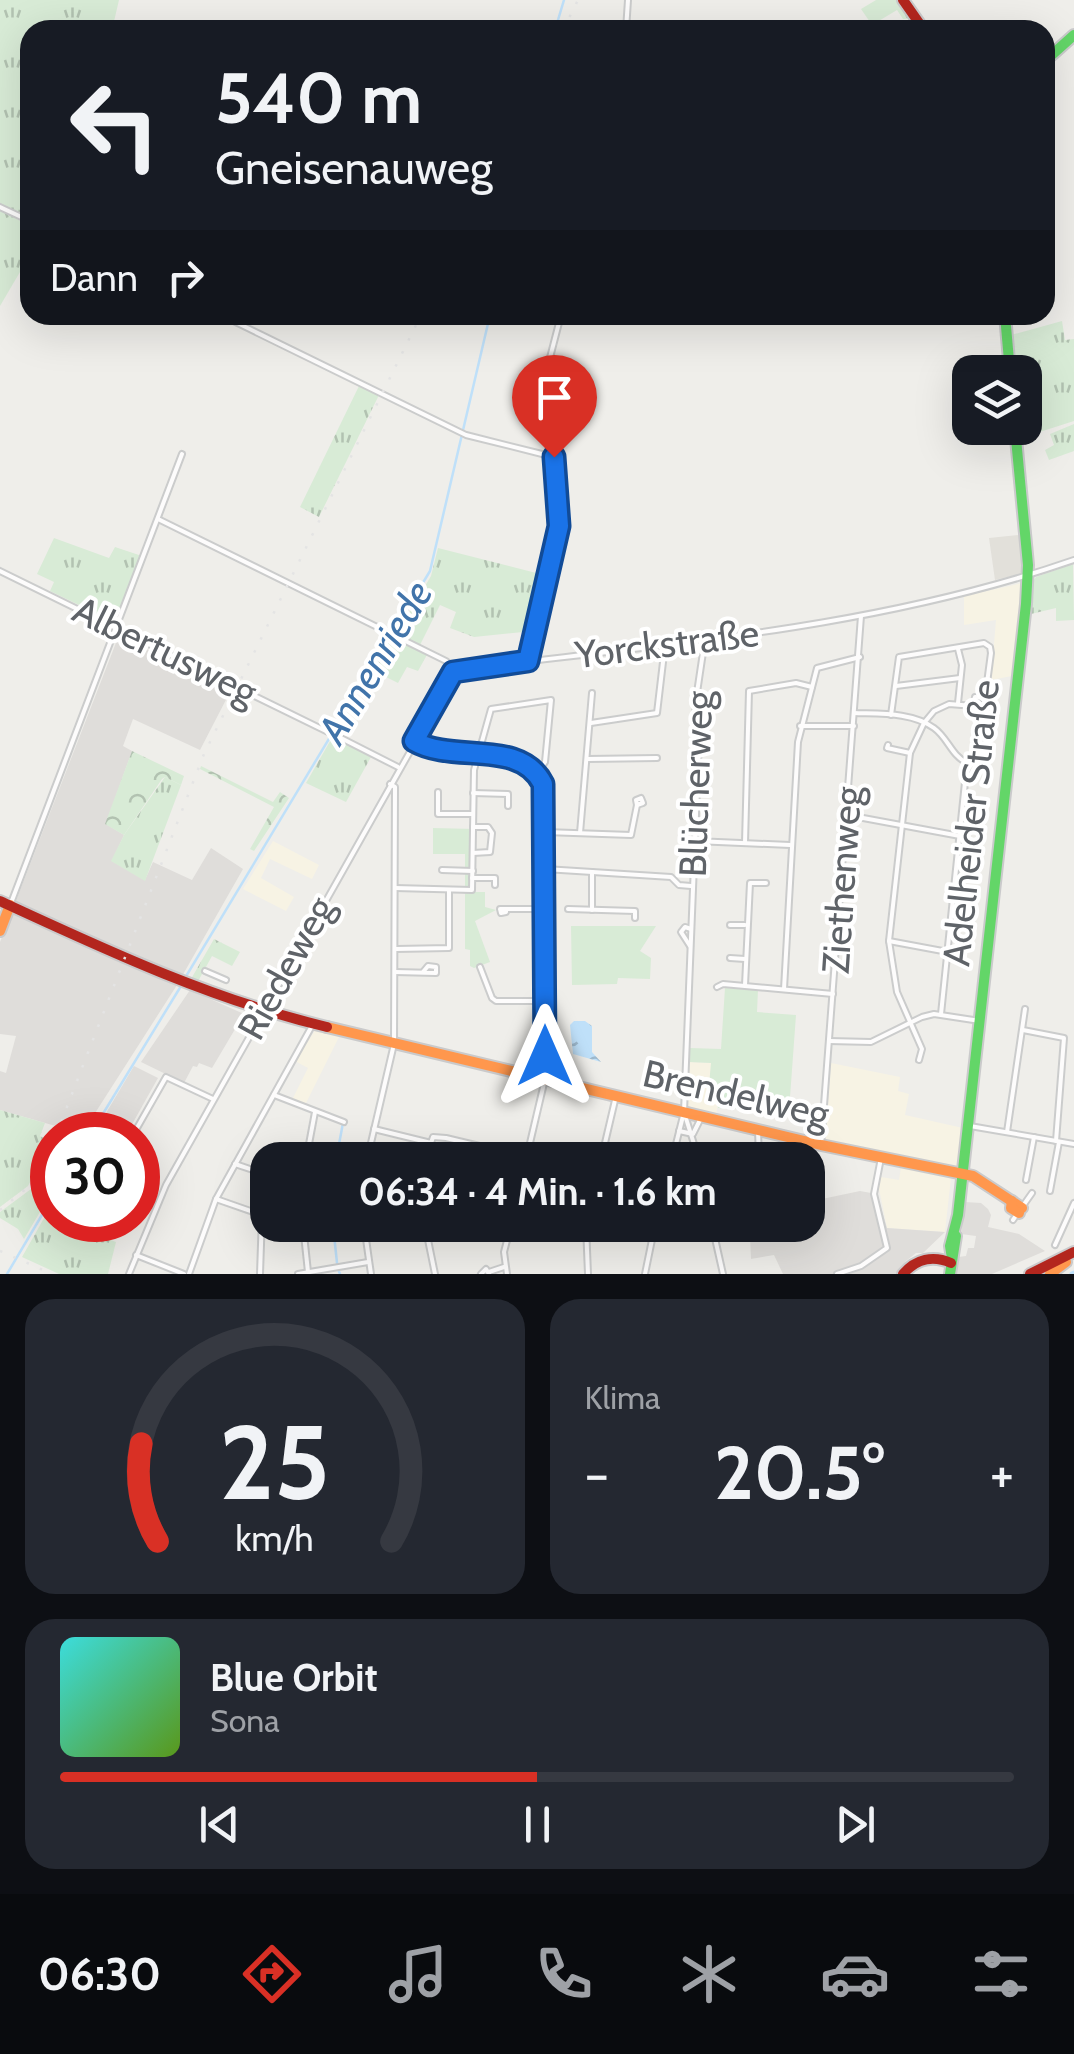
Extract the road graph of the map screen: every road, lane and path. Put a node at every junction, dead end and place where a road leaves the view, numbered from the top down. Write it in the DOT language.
graph roads {
  1 [pos="1074,35"];
  2 [pos="1055,52"];
  3 [pos="241,325"];
  4 [pos="559,325"];
  5 [pos="1006,325"];
  6 [pos="1009,355"];
  7 [pos="1017,445"];
  8 [pos="182,454"];
  9 [pos="554,457"];
  10 [pos="158,519"];
  11 [pos="1074,560"];
  12 [pos="0,570"];
  13 [pos="1028,576"];
  14 [pos="861,614"];
  15 [pos="116,627"];
  16 [pos="705,639"];
  17 [pos="666,644"];
  18 [pos="958,648"];
  19 [pos="860,658"];
  20 [pos="528,661"];
  21 [pos="456,670"];
  22 [pos="960,678"];
  23 [pos="895,686"];
  24 [pos="813,687"];
  25 [pos="592,692"];
  26 [pos="985,698"];
  27 [pos="539,701"];
  28 [pos="958,704"];
  29 [pos="974,706"];
  30 [pos="984,707"];
  31 [pos="549,712"];
  32 [pos="854,713"];
  33 [pos="892,715"];
  34 [pos="592,723"];
  35 [pos="924,723"];
  36 [pos="800,726"];
  37 [pos="854,726"];
  38 [pos="414,741"];
  39 [pos="887,749"];
  40 [pos="910,753"];
  41 [pos="478,755"];
  42 [pos="657,758"];
  43 [pos="588,759"];
  44 [pos="968,762"];
  45 [pos="399,767"];
  46 [pos="538,773"];
  47 [pos="390,784"];
  48 [pos="438,792"];
  49 [pos="472,793"];
  50 [pos="637,805"];
  51 [pos="508,806"];
  52 [pos="472,814"];
  53 [pos="847,814"];
  54 [pos="903,825"];
  55 [pos="473,827"];
  56 [pos="545,832"];
  57 [pos="580,833"];
  58 [pos="961,836"];
  59 [pos="695,841"];
  60 [pos="745,843"];
  61 [pos="792,845"];
  62 [pos="473,853"];
  63 [pos="545,869"];
  64 [pos="442,870"];
  65 [pos="592,872"];
  66 [pos="472,875"];
  67 [pos="766,884"];
  68 [pos="495,885"];
  69 [pos="692,886"];
  70 [pos="394,888"];
  71 [pos="449,891"];
  72 [pos="5,903"];
  73 [pos="545,908"];
  74 [pos="506,909"];
  75 [pos="568,910"];
  76 [pos="592,910"];
  77 [pos="635,918"];
  78 [pos="730,924"];
  79 [pos="748,926"];
  80 [pos="691,929"];
  81 [pos="0,931"];
  82 [pos="889,941"];
  83 [pos="690,946"];
  84 [pos="395,948"];
  85 [pos="948,952"];
  86 [pos="730,958"];
  87 [pos="746,959"];
  88 [pos="480,967"];
  89 [pos="205,971"];
  90 [pos="394,972"];
  91 [pos="423,972"];
  92 [pos="216,976"];
  93 [pos="226,980"];
  94 [pos="745,986"];
  95 [pos="717,987"];
  96 [pos="784,989"];
  97 [pos="208,992"];
  98 [pos="833,994"];
  99 [pos="545,1000"];
  100 [pos="1025,1009"];
  101 [pos="262,1012"];
  102 [pos="941,1014"];
  103 [pos="977,1020"];
  104 [pos="909,1023"];
  105 [pos="313,1024"];
  106 [pos="1023,1030"];
  107 [pos="829,1041"];
  108 [pos="394,1044"];
  109 [pos="919,1060"];
  110 [pos="545,1079"];
  111 [pos="274,1095"];
  112 [pos="616,1096"];
  113 [pos="213,1099"];
  114 [pos="145,1112"];
  115 [pos="316,1112"];
  116 [pos="684,1112"];
  117 [pos="702,1116"];
  118 [pos="344,1122"];
  119 [pos="968,1125"];
  120 [pos="374,1129"];
  121 [pos="758,1130"];
  122 [pos="679,1131"];
  123 [pos="1006,1132"];
  124 [pos="692,1134"];
  125 [pos="1034,1137"];
  126 [pos="1057,1141"];
  127 [pos="310,1142"];
  128 [pos="371,1142"];
  129 [pos="423,1142"];
  130 [pos="432,1142"];
  131 [pos="458,1142"];
  132 [pos="530,1142"];
  133 [pos="605,1142"];
  134 [pos="676,1142"];
  135 [pos="694,1142"];
  136 [pos="758,1142"];
  137 [pos="808,1142"];
  138 [pos="821,1142"];
  139 [pos="1074,1144"];
  140 [pos="825,1146"];
  141 [pos="880,1158"];
  142 [pos="235,1164"];
  143 [pos="250,1169"];
  144 [pos="962,1176"];
  145 [pos="1026,1180"];
  146 [pos="1050,1191"];
  147 [pos="1032,1193"];
  148 [pos="216,1199"];
  149 [pos="1074,1203"];
  150 [pos="1017,1211"];
  151 [pos="306,1242"];
  152 [pos="366,1242"];
  153 [pos="429,1242"];
  154 [pos="509,1242"];
  155 [pos="587,1242"];
  156 [pos="651,1242"];
  157 [pos="716,1242"];
  158 [pos="1054,1246"];
  159 [pos="136,1255"];
  160 [pos="1071,1258"];
  161 [pos="946,1261"];
  162 [pos="368,1262"];
  163 [pos="505,1267"];
  164 [pos="311,1272"];
  165 [pos="489,1273"];
  166 [pos="129,1274"];
  167 [pos="186,1274"];
  168 [pos="260,1274"];
  169 [pos="298,1274"];
  170 [pos="370,1274"];
  171 [pos="436,1274"];
  172 [pos="482,1274"];
  173 [pos="507,1274"];
  174 [pos="588,1274"];
  175 [pos="644,1274"];
  176 [pos="723,1274"];
  177 [pos="836,1274"];
  178 [pos="902,1274"];
  179 [pos="1030,1274"];
  180 [pos="1047,1274"];
  1 -- 2 [label="main road"];
  3 -- 9 [label="street"];
  4 -- 9 [label="street"];
  5 -- 6 [label="main road"];
  7 -- 13 [label="main road, Adelheider Straße"];
  8 -- 10 [label="street"];
  9 -- 20 [label="street"];
  10 -- 15 [label="street"];
  10 -- 21 [label="street"];
  11 -- 13 [label="street, Yorckstraße"];
  12 -- 15 [label="street, Albertusweg"];
  13 -- 14 [label="street, Yorckstraße"];
  13 -- 103 [label="main road, Adelheider Straße"];
  14 -- 16 [label="street, Yorckstraße"];
  14 -- 19 [label="street, Ziethenweg"];
  15 -- 45 [label="street, Albertusweg"];
  15 -- 72 [label="street"];
  16 -- 17 [label="street, Yorckstraße"];
  16 -- 59 [label="street, Blücherweg"];
  17 -- 20 [label="street, Yorckstraße"];
  17 -- 34 [label="street"];
  18 -- 22 [label="street"];
  18 -- 23 [label="street"];
  18 -- 26 [label="street"];
  19 -- 24 [label="street"];
  19 -- 32 [label="street, Ziethenweg"];
  20 -- 21 [label="street, Yorckstraße"];
  21 -- 38 [label="street, Riedeweg"];
  22 -- 23 [label="street"];
  22 -- 28 [label="street"];
  23 -- 33 [label="street"];
  24 -- 36 [label="street"];
  24 -- 60 [label="street"];
  25 -- 34 [label="street"];
  26 -- 29 [label="street"];
  26 -- 30 [label="street"];
  27 -- 31 [label="street"];
  27 -- 31 [label="street"];
  27 -- 41 [label="street"];
  28 -- 29 [label="street"];
  28 -- 35 [label="street"];
  29 -- 30 [label="street"];
  30 -- 44 [label="street"];
  31 -- 46 [label="street"];
  32 -- 33 [label="street"];
  32 -- 37 [label="street, Ziethenweg"];
  33 -- 35 [label="street"];
  34 -- 43 [label="street"];
  35 -- 40 [label="street"];
  35 -- 44 [label="street"];
  36 -- 37 [label="street"];
  36 -- 61 [label="street"];
  37 -- 53 [label="street, Ziethenweg"];
  38 -- 41 [label="street"];
  38 -- 45 [label="street, Riedeweg"];
  39 -- 40 [label="street"];
  40 -- 54 [label="street"];
  41 -- 46 [label="street"];
  41 -- 49 [label="street"];
  42 -- 43 [label="street"];
  43 -- 57 [label="street"];
  44 -- 58 [label="street"];
  45 -- 47 [label="street, Riedeweg"];
  46 -- 56 [label="street"];
  47 -- 70 [label="street"];
  47 -- 101 [label="street, Riedeweg"];
  48 -- 52 [label="street"];
  49 -- 51 [label="street"];
  49 -- 52 [label="street"];
  50 -- 57 [label="street"];
  52 -- 55 [label="street"];
  53 -- 54 [label="street"];
  53 -- 98 [label="street, Ziethenweg"];
  54 -- 58 [label="street"];
  54 -- 82 [label="street"];
  55 -- 62 [label="street"];
  55 -- 62 [label="street"];
  56 -- 57 [label="street"];
  56 -- 63 [label="street"];
  58 -- 85 [label="street"];
  59 -- 60 [label="street"];
  59 -- 69 [label="street, Blücherweg"];
  60 -- 61 [label="street"];
  61 -- 96 [label="street"];
  62 -- 66 [label="street"];
  63 -- 65 [label="street"];
  63 -- 73 [label="street"];
  64 -- 66 [label="street"];
  65 -- 69 [label="street"];
  65 -- 76 [label="street"];
  66 -- 68 [label="street"];
  66 -- 71 [label="street"];
  67 -- 79 [label="street"];
  69 -- 80 [label="street, Blücherweg"];
  70 -- 71 [label="street"];
  70 -- 84 [label="street"];
  71 -- 84 [label="street"];
  72 -- 81 [label="main road"];
  72 -- 97 [label="main road, Brendelweg"];
  73 -- 74 [label="street"];
  73 -- 99 [label="street"];
  75 -- 76 [label="street"];
  76 -- 77 [label="street"];
  78 -- 79 [label="street"];
  79 -- 87 [label="street"];
  80 -- 83 [label="street, Blücherweg"];
  80 -- 83 [label="street, Blücherweg"];
  82 -- 85 [label="street"];
  82 -- 104 [label="street"];
  83 -- 116 [label="street, Blücherweg"];
  84 -- 90 [label="street"];
  85 -- 102 [label="street"];
  86 -- 87 [label="street"];
  87 -- 94 [label="street"];
  88 -- 99 [label="street"];
  89 -- 92 [label="street"];
  90 -- 91 [label="street"];
  90 -- 108 [label="street"];
  92 -- 93 [label="street"];
  92 -- 97 [label="street"];
  94 -- 95 [label="street"];
  94 -- 96 [label="street"];
  96 -- 98 [label="street"];
  97 -- 101 [label="main road, Brendelweg"];
  98 -- 107 [label="street, Ziethenweg"];
  99 -- 110 [label="street"];
  100 -- 106 [label="street"];
  101 -- 105 [label="main road, Brendelweg"];
  101 -- 113 [label="street, Riedeweg"];
  102 -- 103 [label="street"];
  102 -- 104 [label="street"];
  103 -- 119 [label="main road, Adelheider Straße"];
  104 -- 107 [label="street"];
  104 -- 109 [label="street"];
  105 -- 108 [label="main road, Brendelweg"];
  105 -- 111 [label="street"];
  106 -- 123 [label="street"];
  106 -- 126 [label="street"];
  107 -- 138 [label="street, Ziethenweg"];
  108 -- 110 [label="main road, Brendelweg"];
  108 -- 120 [label="street"];
  110 -- 112 [label="main road, Brendelweg"];
  110 -- 132 [label="street"];
  111 -- 115 [label="street"];
  111 -- 142 [label="street"];
  112 -- 116 [label="main road, Brendelweg"];
  112 -- 133 [label="street"];
  113 -- 114 [label="street"];
  113 -- 159 [label="street, Riedeweg"];
  115 -- 118 [label="street"];
  115 -- 127 [label="street"];
  116 -- 117 [label="main road, Brendelweg"];
  116 -- 122 [label="street"];
  116 -- 124 [label="street"];
  117 -- 121 [label="main road, Brendelweg"];
  117 -- 124 [label="street"];
  119 -- 123 [label="street"];
  119 -- 144 [label="main road, Adelheider Straße"];
  120 -- 128 [label="street"];
  120 -- 129 [label="street"];
  121 -- 136 [label="street"];
  121 -- 137 [label="main road, Brendelweg"];
  122 -- 124 [label="street"];
  122 -- 134 [label="street"];
  123 -- 125 [label="street"];
  124 -- 135 [label="street"];
  125 -- 126 [label="street"];
  125 -- 145 [label="street"];
  126 -- 139 [label="street"];
  126 -- 146 [label="street"];
  130 -- 131 [label="street"];
  140 -- 141 [label="main road, Brendelweg"];
  141 -- 144 [label="main road, Brendelweg"];
  141 -- 177 [label="street"];
  142 -- 143 [label="street"];
  142 -- 148 [label="street"];
  144 -- 150 [label="main road, Brendelweg"];
  144 -- 161 [label="main road, Adelheider Straße"];
  147 -- 150 [label="street"];
  148 -- 167 [label="street"];
  148 -- 168 [label="street"];
  149 -- 158 [label="street"];
  151 -- 164 [label="street"];
  152 -- 162 [label="street"];
  153 -- 171 [label="street"];
  154 -- 163 [label="street"];
  155 -- 174 [label="street"];
  156 -- 175 [label="street"];
  157 -- 176 [label="street"];
  159 -- 166 [label="street, Riedeweg"];
  159 -- 167 [label="street"];
  160 -- 179 [label="main road"];
  160 -- 180 [label="main road"];
  161 -- 178 [label="main road"];
  162 -- 164 [label="street"];
  162 -- 170 [label="street"];
  163 -- 165 [label="street"];
  163 -- 173 [label="street"];
  164 -- 169 [label="street"];
  165 -- 172 [label="street"];
}
